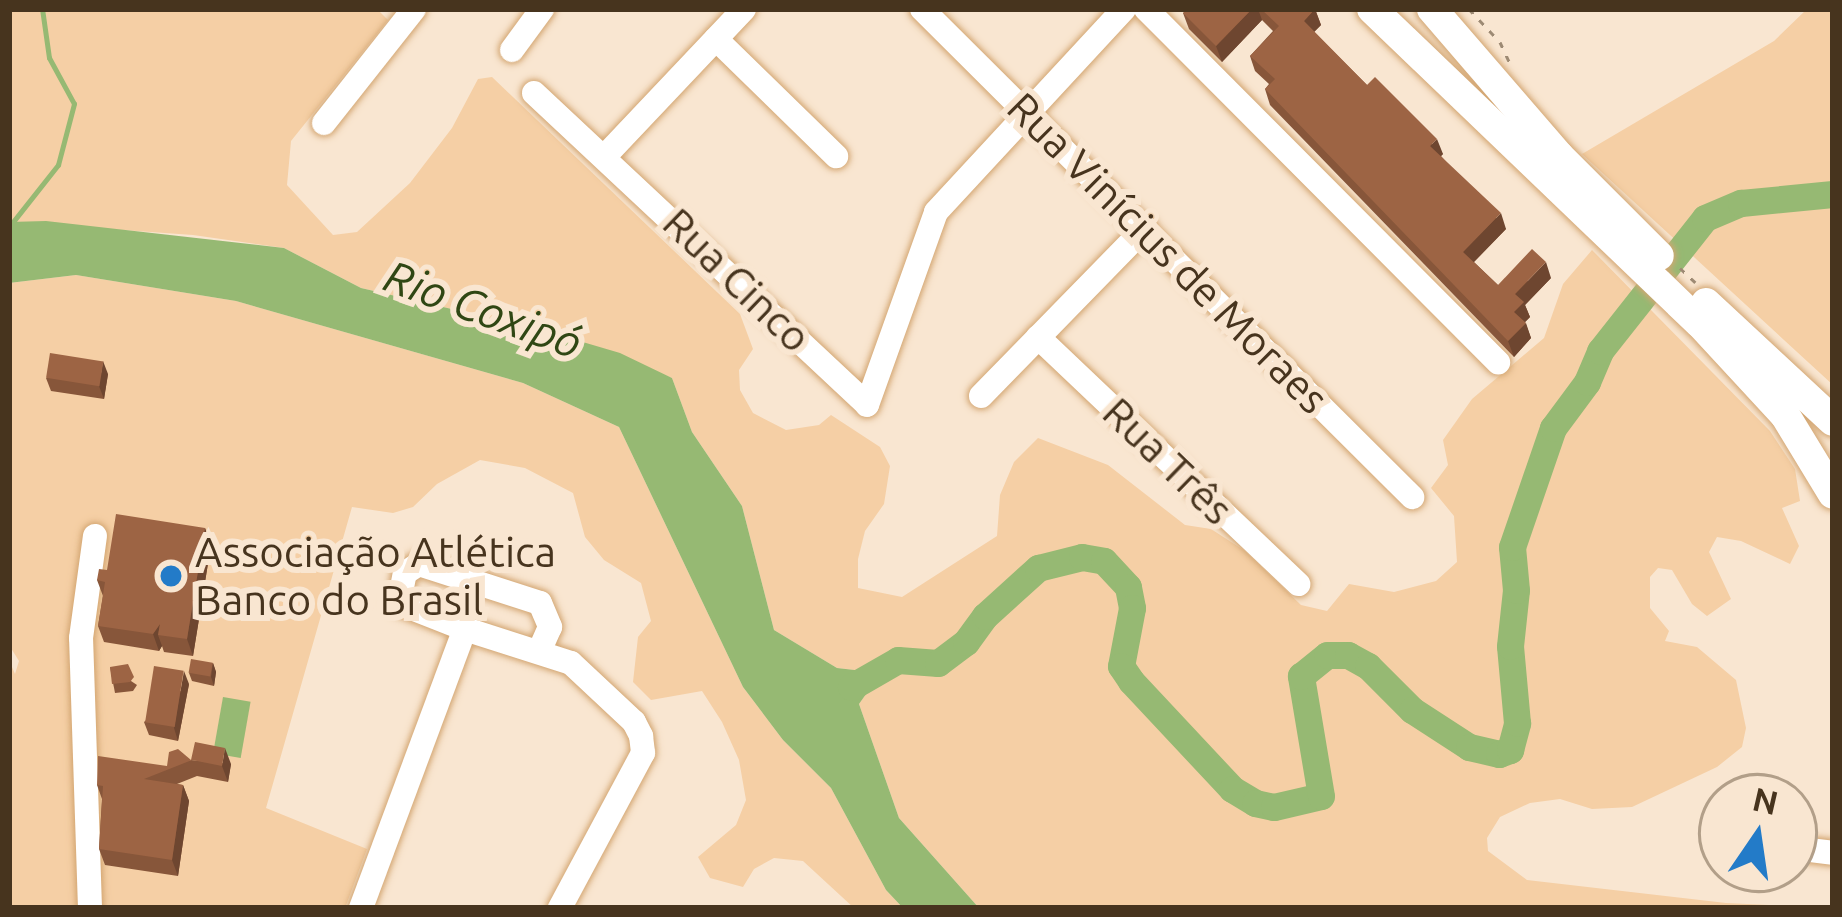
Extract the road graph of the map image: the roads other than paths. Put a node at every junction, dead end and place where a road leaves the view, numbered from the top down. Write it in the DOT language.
graph roads {
  1 [pos="542,9"];
  2 [pos="745,9"];
  3 [pos="922,9"];
  4 [pos="1124,9"];
  5 [pos="1146,9"];
  6 [pos="1372,9"];
  7 [pos="1432,9"];
  8 [pos="406,12"];
  9 [pos="716,39"];
  10 [pos="512,50"];
  11 [pos="534,93"];
  12 [pos="1027,112"];
  13 [pos="324,123"];
  14 [pos="606,154"];
  15 [pos="836,156"];
  16 [pos="1608,220"];
  17 [pos="1145,228"];
  18 [pos="1706,316"];
  19 [pos="1038,337"];
  20 [pos="1498,362"];
  21 [pos="981,396"];
  22 [pos="1833,422"];
  23 [pos="1833,494"];
  24 [pos="1412,497"];
  25 [pos="95,536"];
  26 [pos="1298,584"];
  27 [pos="465,629"];
  28 [pos="539,652"];
  29 [pos="90,908"];
  30 [pos="361,908"];
  31 [pos="560,908"];
  1 -- 10 [label="street"];
  2 -- 9 [label="street"];
  3 -- 12 [label="street, Rua Vinícius de Moraes"];
  4 -- 12 [label="street"];
  5 -- 20 [label="street"];
  6 -- 16 [label="main road"];
  7 -- 16 [label="main road"];
  8 -- 13 [label="street"];
  9 -- 14 [label="street"];
  9 -- 15 [label="street"];
  11 -- 14 [label="street, Rua Cinco"];
  12 -- 14 [label="street, Rua Cinco"];
  12 -- 17 [label="street, Rua Vinícius de Moraes"];
  16 -- 18 [label="main road"];
  17 -- 19 [label="street"];
  17 -- 24 [label="street, Rua Vinícius de Moraes"];
  18 -- 22 [label="main road"];
  18 -- 23 [label="main road"];
  19 -- 21 [label="street"];
  19 -- 26 [label="street, Rua Três"];
  25 -- 29 [label="street"];
  27 -- 28 [label="street"];
  27 -- 28 [label="street"];
  27 -- 30 [label="street"];
  28 -- 31 [label="street"];
}
